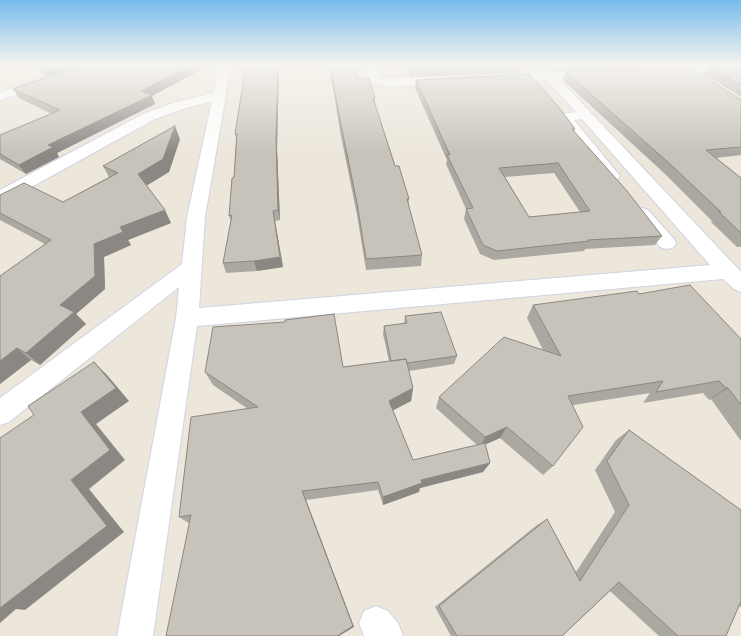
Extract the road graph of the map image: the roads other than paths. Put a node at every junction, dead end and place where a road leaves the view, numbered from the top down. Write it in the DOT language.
graph roads {
  1 [pos="567,95"];
  2 [pos="218,96"];
  3 [pos="587,116"];
  4 [pos="621,188"];
  5 [pos="0,197"];
  6 [pos="632,200"];
  7 [pos="667,243"];
  8 [pos="190,268"];
  9 [pos="734,277"];
  10 [pos="186,318"];
  11 [pos="0,413"];
  12 [pos="135,636"];
  1 -- 3 [label="street"];
  2 -- 5 [label="street"];
  2 -- 8 [label="street"];
  3 -- 4 [label="street"];
  3 -- 9 [label="street"];
  6 -- 7 [label="street"];
  8 -- 10 [label="street"];
  8 -- 11 [label="street"];
  9 -- 10 [label="street"];
  10 -- 12 [label="street"];
}
